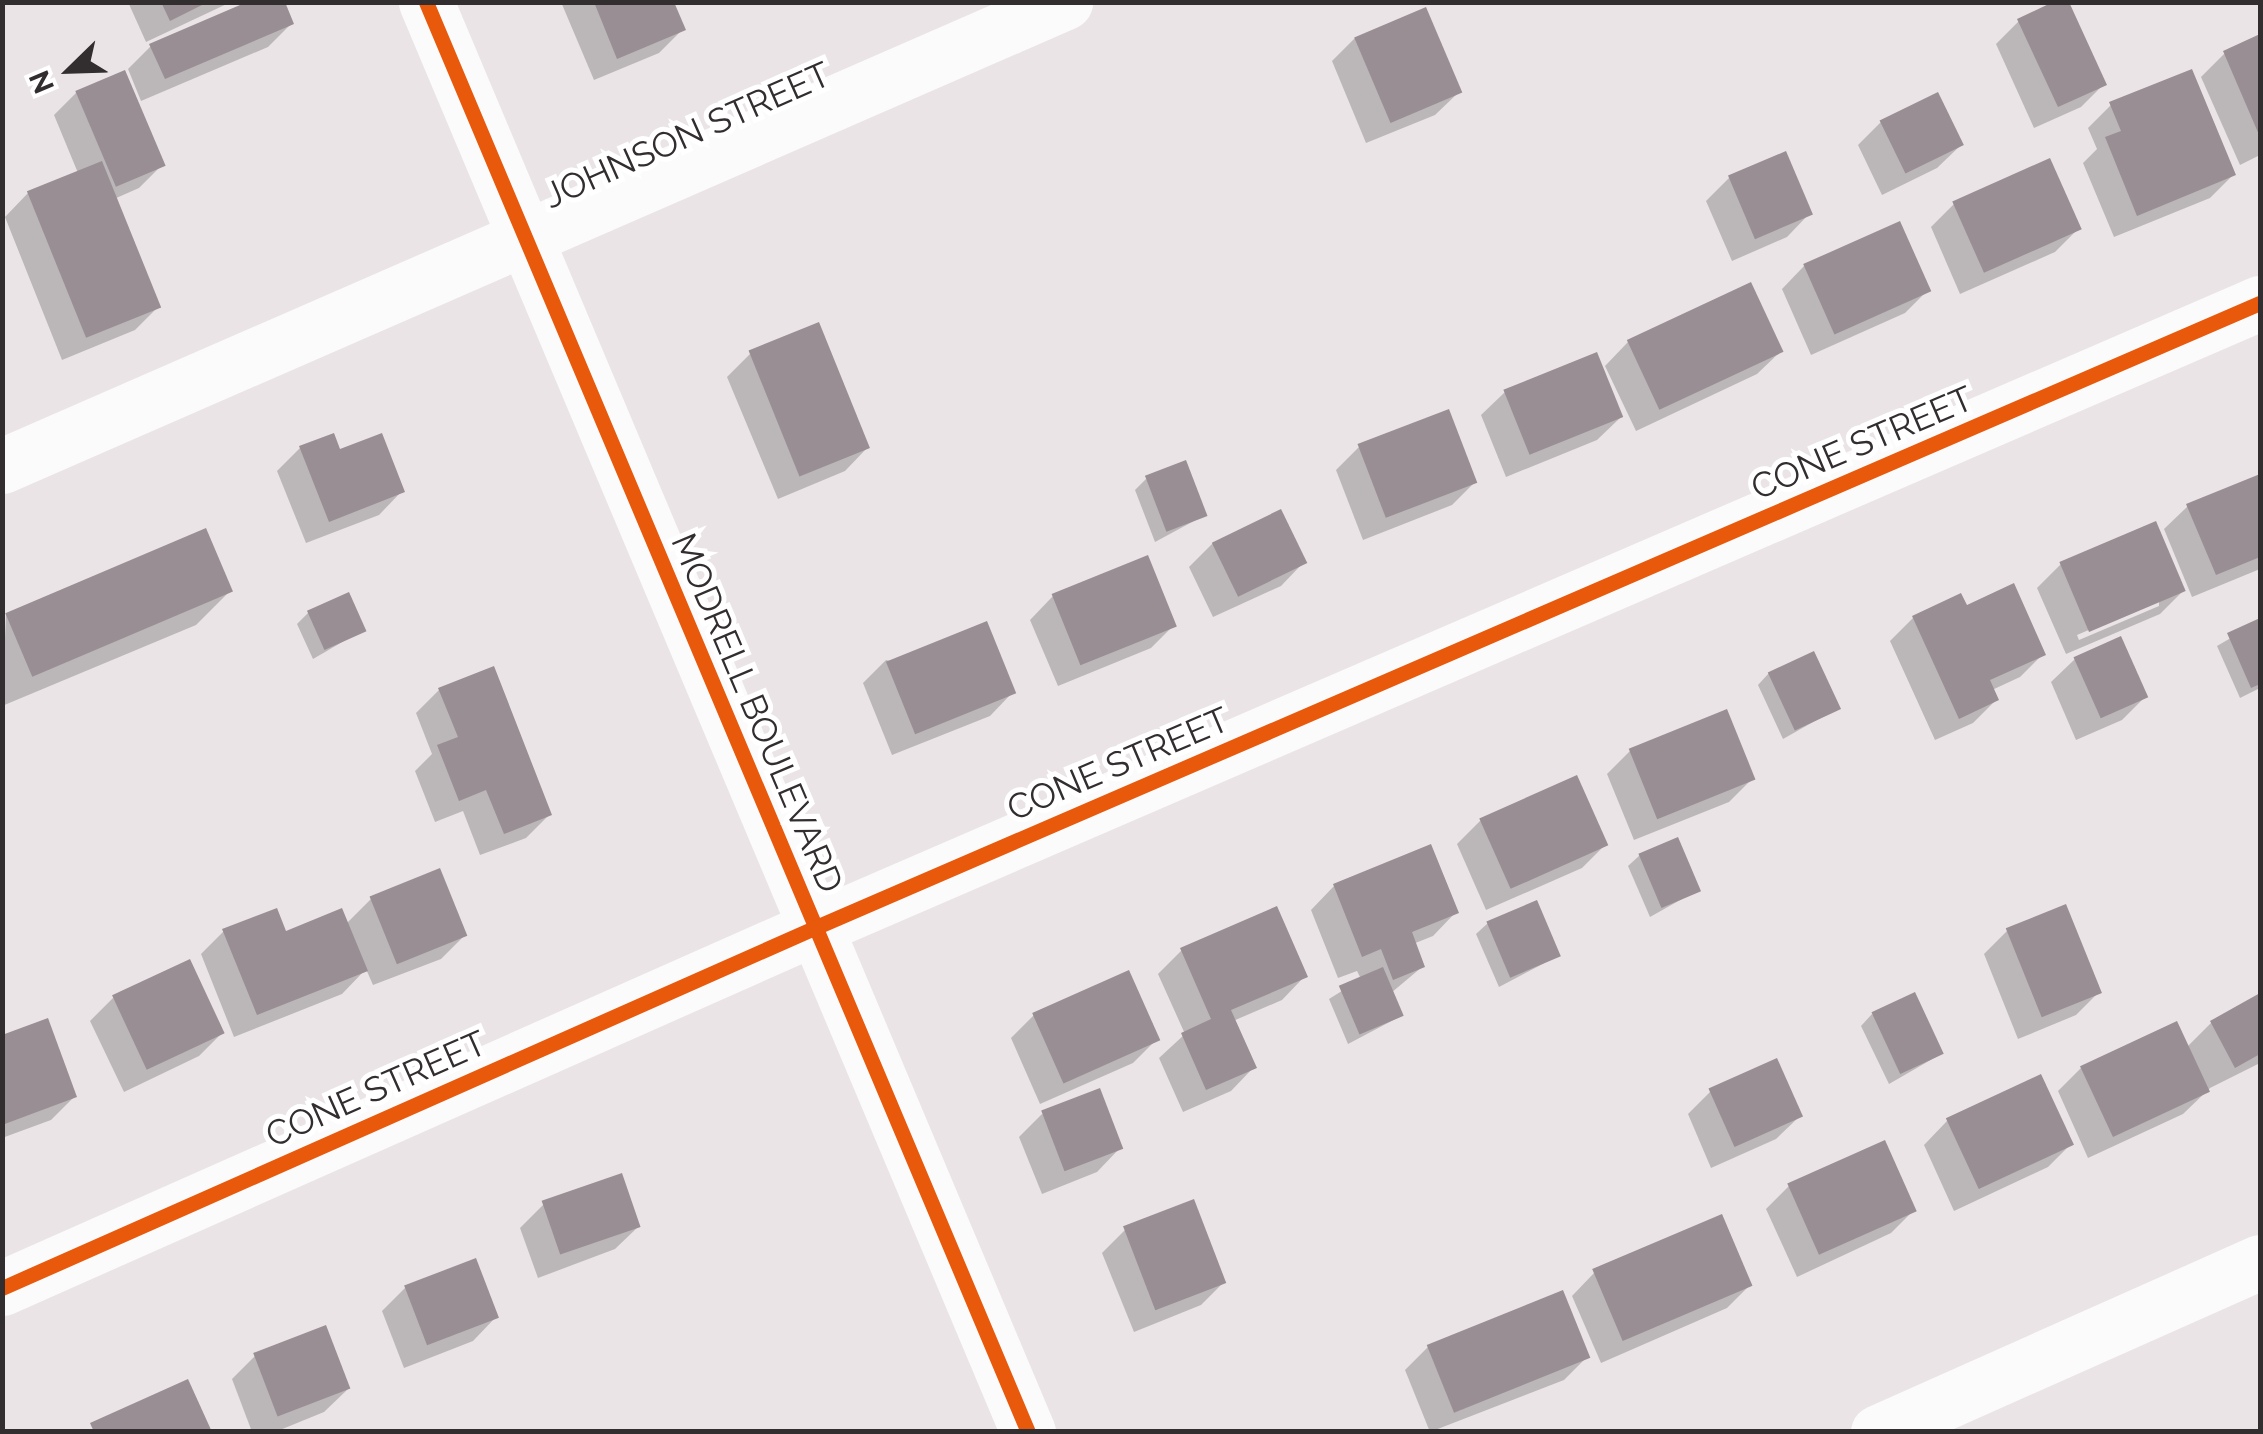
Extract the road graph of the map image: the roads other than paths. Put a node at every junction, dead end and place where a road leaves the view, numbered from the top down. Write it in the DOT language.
graph roads {
  1 [pos="426,2"];
  2 [pos="1065,2"];
  3 [pos="526,238"];
  4 [pos="2260,303"];
  5 [pos="2,466"];
  6 [pos="814,928"];
  7 [pos="2260,1262"];
  8 [pos="2,1288"];
  9 [pos="1028,1432"];
  10 [pos="1878,1432"];
  1 -- 3 [label="street, MODRELL BOULEVARD"];
  2 -- 3 [label="street, JOHNSON STREET"];
  3 -- 5 [label="street, JOHNSON STREET"];
  3 -- 6 [label="street, MODRELL BOULEVARD"];
  4 -- 6 [label="street, CONE STREET"];
  6 -- 8 [label="street, CONE STREET"];
  6 -- 9 [label="street, MODRELL BOULEVARD"];
  7 -- 10 [label="street"];
}
